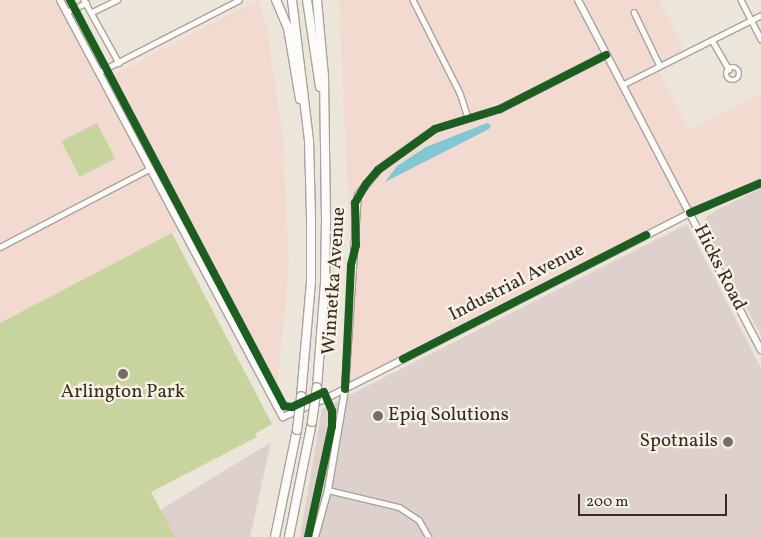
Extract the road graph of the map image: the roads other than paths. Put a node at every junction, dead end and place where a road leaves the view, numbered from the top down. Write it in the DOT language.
graph roads {
  1 [pos="60,0"];
  2 [pos="117,0"];
  3 [pos="238,0"];
  4 [pos="276,0"];
  5 [pos="292,0"];
  6 [pos="307,0"];
  7 [pos="317,0"];
  8 [pos="413,0"];
  9 [pos="578,0"];
  10 [pos="741,0"];
  11 [pos="85,2"];
  12 [pos="66,12"];
  13 [pos="92,12"];
  14 [pos="634,12"];
  15 [pos="761,15"];
  16 [pos="751,20"];
  17 [pos="761,39"];
  18 [pos="712,40"];
  19 [pos="606,55"];
  20 [pos="119,63"];
  21 [pos="660,66"];
  22 [pos="729,69"];
  23 [pos="99,72"];
  24 [pos="622,85"];
  25 [pos="322,107"];
  26 [pos="468,117"];
  27 [pos="309,140"];
  28 [pos="149,169"];
  29 [pos="761,183"];
  30 [pos="690,213"];
  31 [pos="0,247"];
  32 [pos="761,350"];
  33 [pos="345,388"];
  34 [pos="328,490"];
  35 [pos="274,537"];
  36 [pos="289,537"];
  37 [pos="315,537"];
  38 [pos="429,537"];
  1 -- 12 [label="main road"];
  2 -- 13 [label="street"];
  3 -- 20 [label="street"];
  4 -- 27 [label="highway"];
  5 -- 27 [label="highway"];
  6 -- 25 [label="highway"];
  7 -- 25 [label="highway"];
  8 -- 26 [label="street"];
  9 -- 19 [label="main road"];
  10 -- 16 [label="street"];
  11 -- 12 [label="street"];
  11 -- 13 [label="street"];
  12 -- 23 [label="main road"];
  13 -- 20 [label="street"];
  14 -- 21 [label="street"];
  15 -- 16 [label="street"];
  16 -- 17 [label="street"];
  16 -- 18 [label="street"];
  18 -- 21 [label="street"];
  18 -- 22 [label="street"];
  19 -- 24 [label="main road"];
  19 -- 26 [label="main road, Winnetka Avenue"];
  20 -- 23 [label="street"];
  21 -- 24 [label="street"];
  23 -- 28 [label="main road"];
  24 -- 30 [label="main road, Hicks Road"];
  25 -- 36 [label="highway, bridge"];
  26 -- 33 [label="main road, Winnetka Avenue"];
  27 -- 35 [label="highway, bridge"];
  28 -- 31 [label="street"];
  28 -- 33 [label="main road, Industrial Avenue"];
  29 -- 30 [label="main road, Industrial Avenue"];
  30 -- 32 [label="main road, Hicks Road"];
  30 -- 33 [label="main road, Industrial Avenue"];
  33 -- 34 [label="main road, Winnetka Avenue"];
  34 -- 37 [label="main road, Winnetka Avenue"];
  34 -- 38 [label="street"];
}
